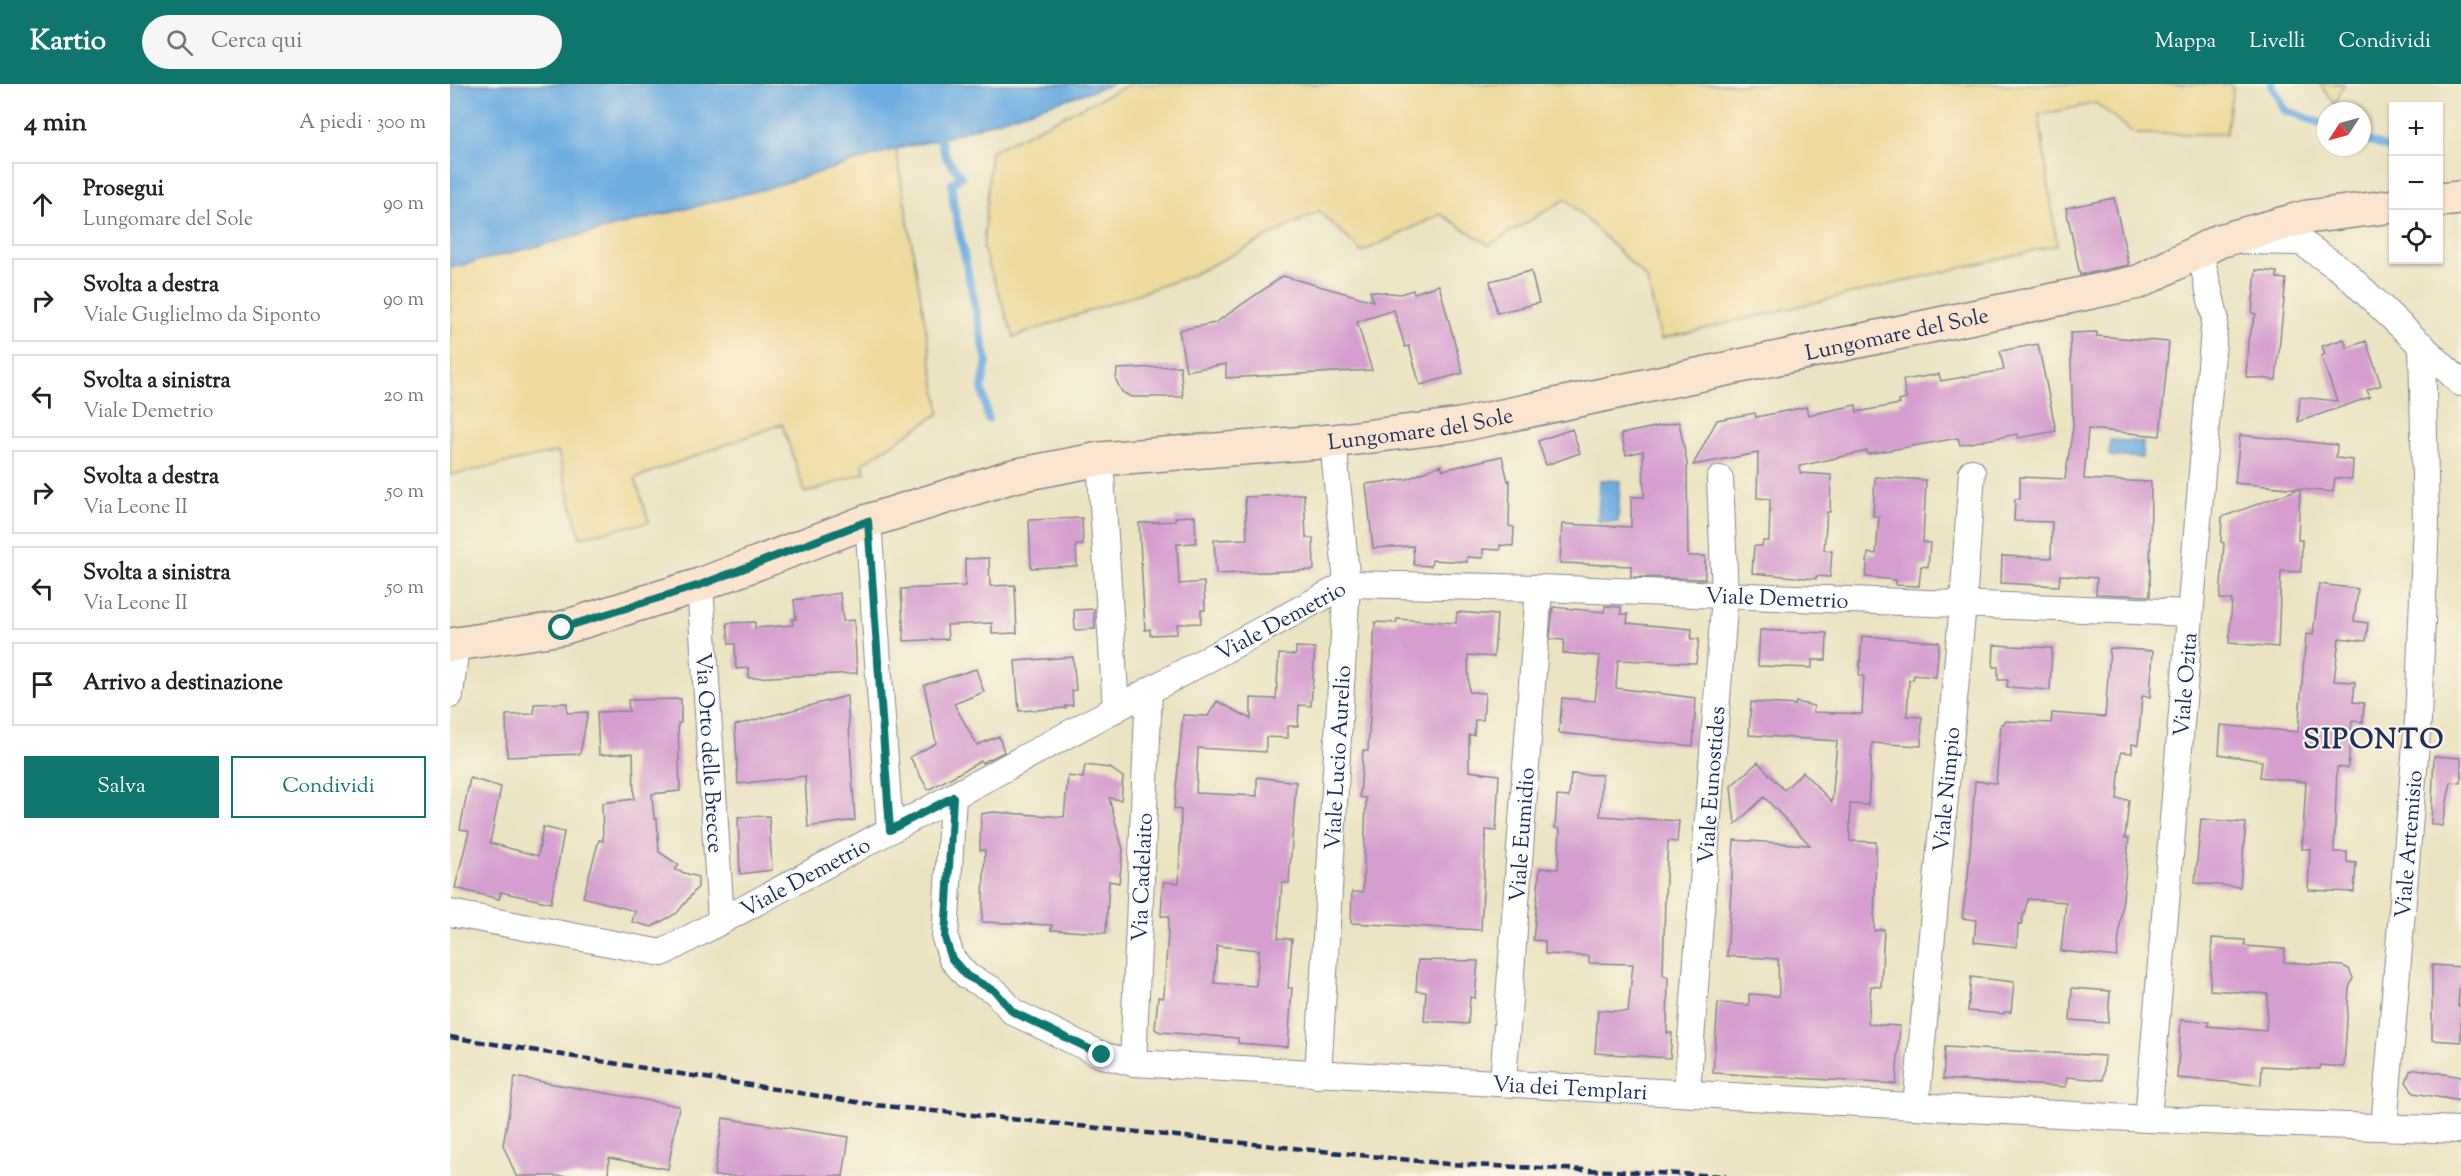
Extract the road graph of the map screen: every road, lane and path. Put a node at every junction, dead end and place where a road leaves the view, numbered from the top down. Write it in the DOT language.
graph roads {
  1 [pos="2461,198"];
  2 [pos="2443,200"];
  3 [pos="2389,207"];
  4 [pos="2210,247"];
  5 [pos="2422,345"];
  6 [pos="2461,383"];
  7 [pos="1333,441"];
  8 [pos="1100,459"];
  9 [pos="1972,472"];
  10 [pos="1720,479"];
  11 [pos="868,521"];
  12 [pos="1347,584"];
  13 [pos="700,585"];
  14 [pos="1539,588"];
  15 [pos="1725,595"];
  16 [pos="1963,604"];
  17 [pos="2190,613"];
  18 [pos="453,645"];
  19 [pos="1149,691"];
  20 [pos="450,694"];
  21 [pos="1116,709"];
  22 [pos="953,797"];
  23 [pos="890,830"];
  24 [pos="450,913"];
  25 [pos="721,920"];
  26 [pos="1133,1063"];
  27 [pos="1318,1075"];
  28 [pos="1503,1082"];
  29 [pos="1687,1092"];
  30 [pos="1916,1106"];
  31 [pos="2148,1119"];
  32 [pos="2384,1127"];
  33 [pos="2461,1130"];
  1 -- 2 [label="street"];
  3 -- 4 [label="street, Lungomare del Sole"];
  4 -- 5 [label="street"];
  4 -- 7 [label="street, Lungomare del Sole"];
  4 -- 17 [label="street, Viale Ozita"];
  5 -- 6 [label="street"];
  5 -- 32 [label="street, Viale Artemisio"];
  7 -- 8 [label="street, Lungomare del Sole"];
  7 -- 12 [label="street, Viale Lucio Aurelio"];
  8 -- 11 [label="street, Lungomare del Sole"];
  8 -- 21 [label="street"];
  9 -- 16 [label="street, Viale Nimpio"];
  10 -- 15 [label="street, Viale Eunostides"];
  11 -- 13 [label="street, Lungomare del Sole"];
  11 -- 23 [label="street"];
  12 -- 14 [label="street, Viale Demetrio"];
  12 -- 19 [label="street, Viale Demetrio"];
  12 -- 27 [label="street, Viale Lucio Aurelio"];
  13 -- 18 [label="street, Lungomare del Sole"];
  13 -- 25 [label="street, Via Orto delle Brecce"];
  14 -- 15 [label="street, Viale Demetrio"];
  14 -- 28 [label="street, Viale Eumidio"];
  15 -- 16 [label="street, Viale Demetrio"];
  15 -- 29 [label="street, Viale Eunostides"];
  16 -- 17 [label="street, Viale Demetrio"];
  16 -- 30 [label="street, Viale Nimpio"];
  17 -- 31 [label="street, Viale Ozita"];
  18 -- 20 [label="street"];
  19 -- 21 [label="street, Viale Demetrio"];
  19 -- 26 [label="street, Via Cadelaito"];
  21 -- 22 [label="street, Viale Demetrio"];
  22 -- 23 [label="street, Viale Demetrio"];
  22 -- 26 [label="street, Via dei Templari"];
  23 -- 25 [label="street, Viale Demetrio"];
  24 -- 25 [label="street, Viale Demetrio"];
  26 -- 27 [label="street, Via dei Templari"];
  27 -- 28 [label="street, Via dei Templari"];
  28 -- 29 [label="street, Via dei Templari"];
  29 -- 30 [label="street, Via dei Templari"];
  30 -- 31 [label="street, Via dei Templari"];
  31 -- 32 [label="street, Via dei Templari"];
  32 -- 33 [label="street, Via dei Templari"];
}
